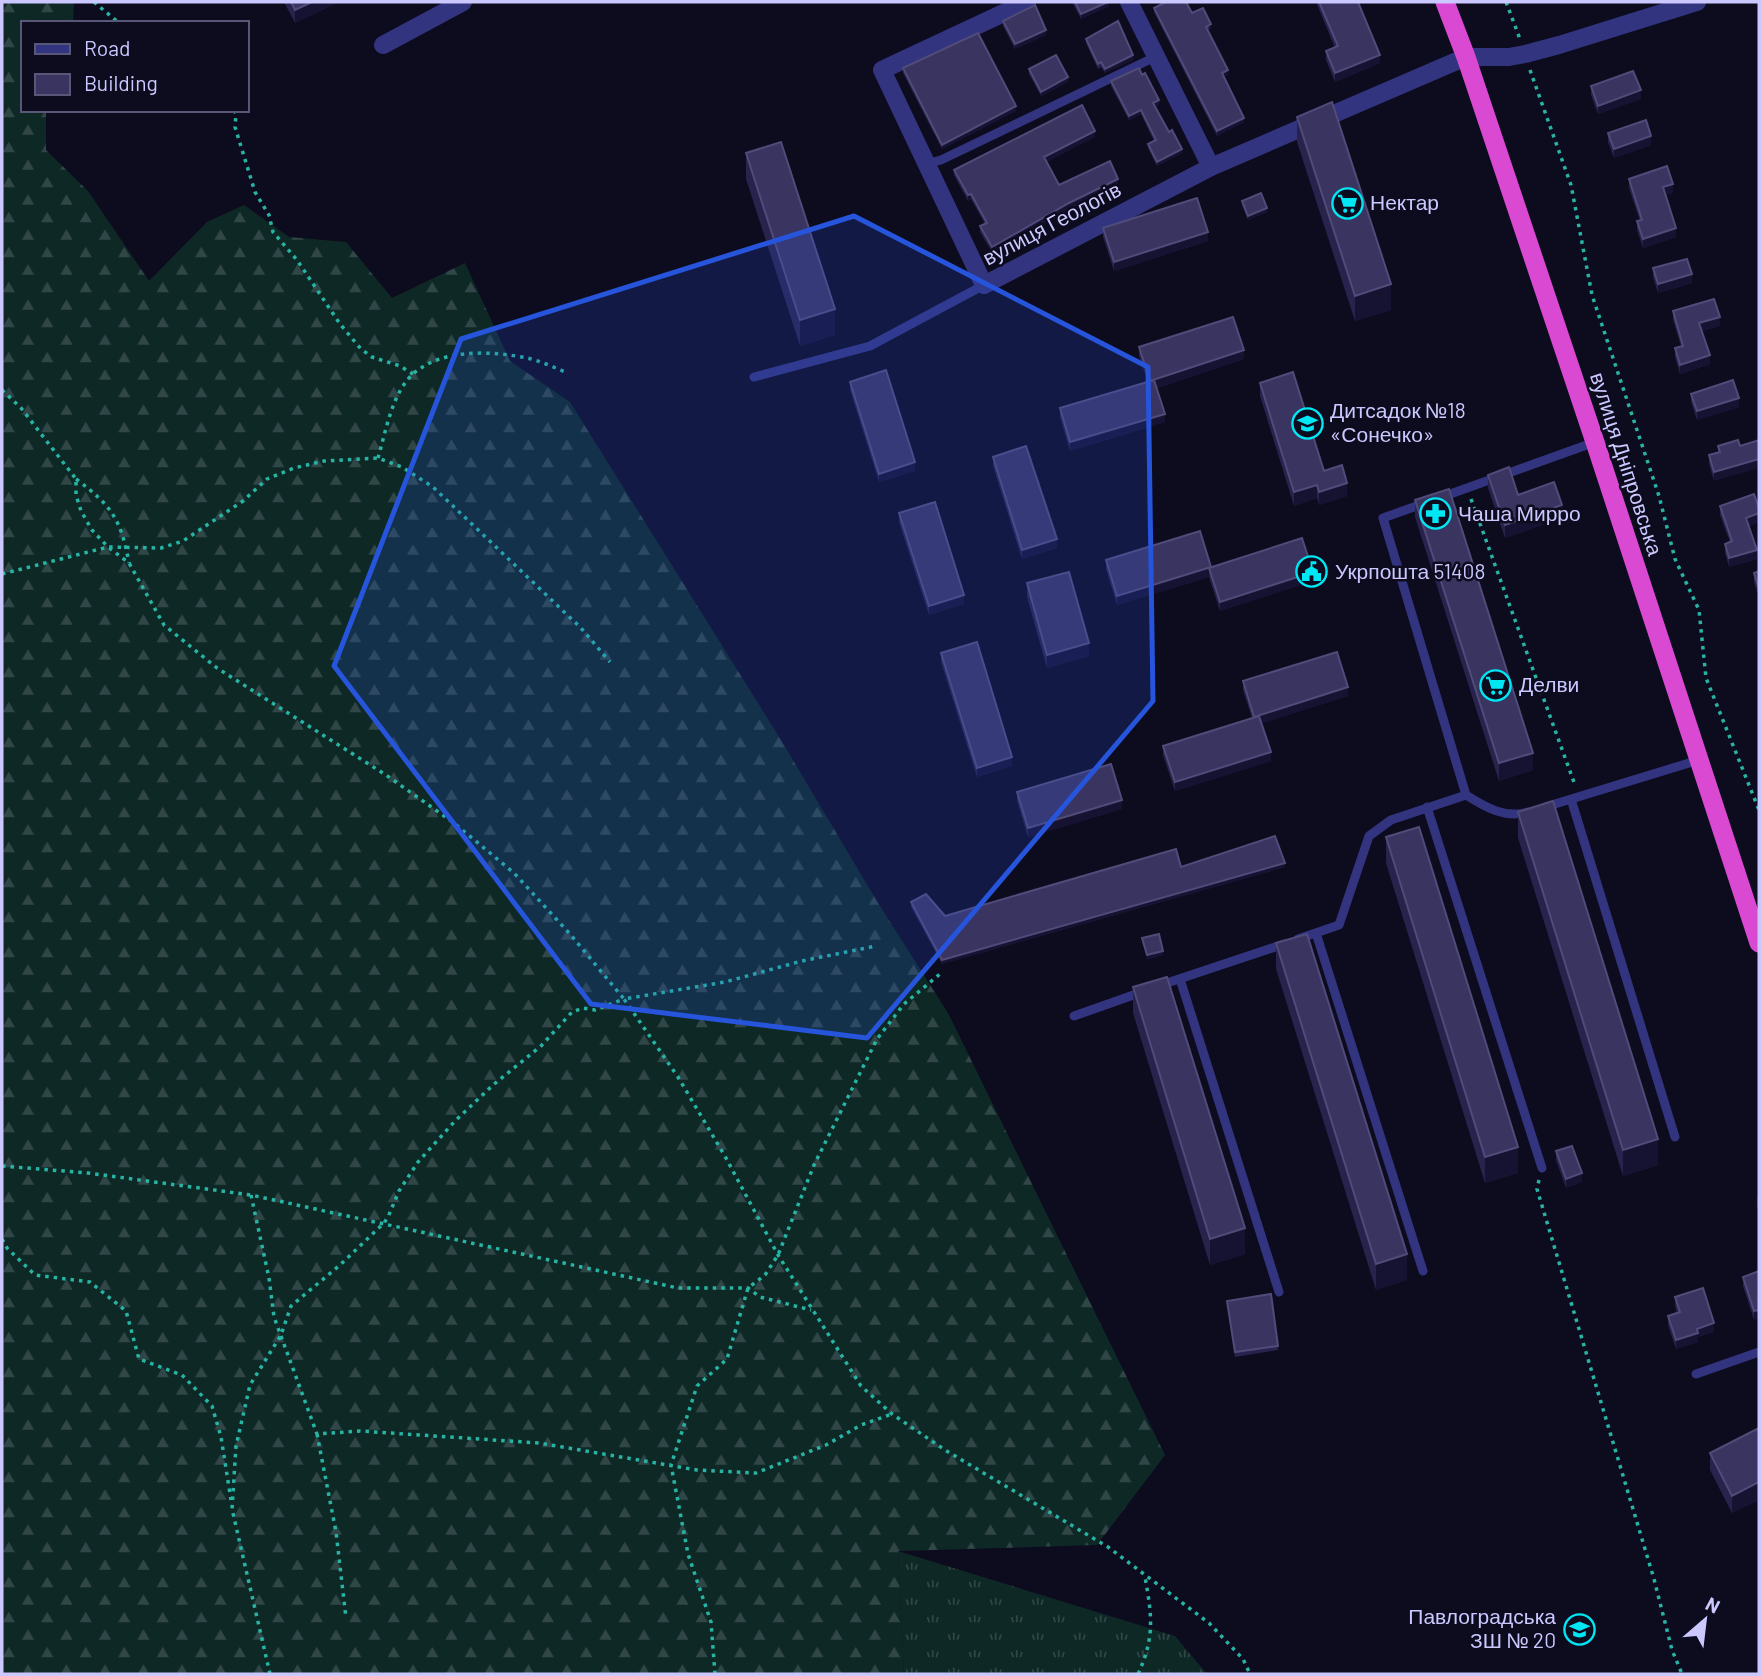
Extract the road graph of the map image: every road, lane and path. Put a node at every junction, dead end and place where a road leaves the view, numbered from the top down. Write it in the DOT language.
graph roads {
  1 [pos="94,2"];
  2 [pos="463,2"];
  3 [pos="1027,2"];
  4 [pos="1129,2"];
  5 [pos="1445,2"];
  6 [pos="1506,2"];
  7 [pos="1697,2"];
  8 [pos="116,21"];
  9 [pos="383,45"];
  10 [pos="1525,54"];
  11 [pos="1157,56"];
  12 [pos="1466,57"];
  13 [pos="234,112"];
  14 [pos="926,164"];
  15 [pos="1211,167"];
  16 [pos="984,285"];
  17 [pos="568,373"];
  18 [pos="413,374"];
  19 [pos="754,377"];
  20 [pos="2,390"];
  21 [pos="1595,442"];
  22 [pos="378,458"];
  23 [pos="76,479"];
  24 [pos="1467,489"];
  25 [pos="108,547"];
  26 [pos="126,547"];
  27 [pos="129,563"];
  28 [pos="2,574"];
  29 [pos="610,662"];
  30 [pos="1700,759"];
  31 [pos="1466,795"];
  32 [pos="1575,798"];
  33 [pos="1427,807"];
  34 [pos="1759,810"];
  35 [pos="1317,933"];
  36 [pos="1759,943"];
  37 [pos="876,946"];
  38 [pos="940,974"];
  39 [pos="1180,979"];
  40 [pos="624,999"];
  41 [pos="1074,1016"];
  42 [pos="1675,1137"];
  43 [pos="2,1166"];
  44 [pos="1542,1168"];
  45 [pos="251,1195"];
  46 [pos="384,1223"];
  47 [pos="2,1238"];
  48 [pos="778,1255"];
  49 [pos="1423,1271"];
  50 [pos="748,1288"];
  51 [pos="1279,1292"];
  52 [pos="811,1310"];
  53 [pos="281,1335"];
  54 [pos="1759,1352"];
  55 [pos="1696,1374"];
  56 [pos="892,1414"];
  57 [pos="317,1434"];
  58 [pos="671,1465"];
  59 [pos="232,1509"];
  60 [pos="1145,1577"];
  61 [pos="346,1618"];
  62 [pos="270,1674"];
  63 [pos="715,1674"];
  64 [pos="1138,1674"];
  65 [pos="1250,1674"];
  66 [pos="1682,1674"];
  1 -- 8 [label="path"];
  2 -- 9 [label="street"];
  3 -- 14 [label="street, вулиця Геологів"];
  4 -- 11 [label="street"];
  5 -- 12 [label="highway, вулиця Дніпровська"];
  6 -- 10 [label="path"];
  7 -- 10 [label="street"];
  10 -- 12 [label="street"];
  10 -- 34 [label="path"];
  11 -- 14 [label="lane"];
  11 -- 15 [label="street"];
  12 -- 15 [label="street, вулиця Геологів"];
  12 -- 21 [label="highway, вулиця Дніпровська"];
  13 -- 18 [label="path"];
  14 -- 16 [label="street, вулиця Геологів"];
  15 -- 16 [label="street, вулиця Геологів"];
  16 -- 19 [label="lane"];
  17 -- 18 [label="path"];
  18 -- 22 [label="path"];
  20 -- 23 [label="path"];
  21 -- 24 [label="lane"];
  21 -- 30 [label="highway, вулиця Дніпровська"];
  22 -- 26 [label="path"];
  22 -- 29 [label="path"];
  23 -- 25 [label="path"];
  23 -- 26 [label="path"];
  24 -- 31 [label="lane"];
  24 -- 32 [label="path"];
  25 -- 26 [label="path"];
  25 -- 27 [label="path"];
  25 -- 28 [label="path"];
  26 -- 27 [label="path"];
  27 -- 40 [label="path"];
  30 -- 32 [label="lane"];
  30 -- 36 [label="highway, вулиця Дніпровська"];
  31 -- 32 [label="lane"];
  31 -- 33 [label="lane"];
  32 -- 42 [label="lane"];
  33 -- 35 [label="lane"];
  33 -- 44 [label="lane"];
  35 -- 39 [label="lane"];
  35 -- 49 [label="lane"];
  37 -- 40 [label="path"];
  38 -- 48 [label="path"];
  39 -- 41 [label="lane"];
  39 -- 51 [label="lane"];
  40 -- 46 [label="path"];
  40 -- 48 [label="path"];
  43 -- 45 [label="path"];
  44 -- 66 [label="path"];
  45 -- 46 [label="path"];
  45 -- 53 [label="path"];
  46 -- 50 [label="path"];
  46 -- 53 [label="path"];
  47 -- 59 [label="path"];
  48 -- 50 [label="path"];
  48 -- 52 [label="path"];
  50 -- 52 [label="path"];
  50 -- 58 [label="path"];
  52 -- 56 [label="path"];
  53 -- 57 [label="path"];
  53 -- 59 [label="path"];
  54 -- 55 [label="lane"];
  56 -- 58 [label="path"];
  56 -- 60 [label="path"];
  57 -- 58 [label="path"];
  57 -- 61 [label="path"];
  58 -- 63 [label="path"];
  59 -- 62 [label="path"];
  60 -- 64 [label="path"];
  60 -- 65 [label="path"];
}
